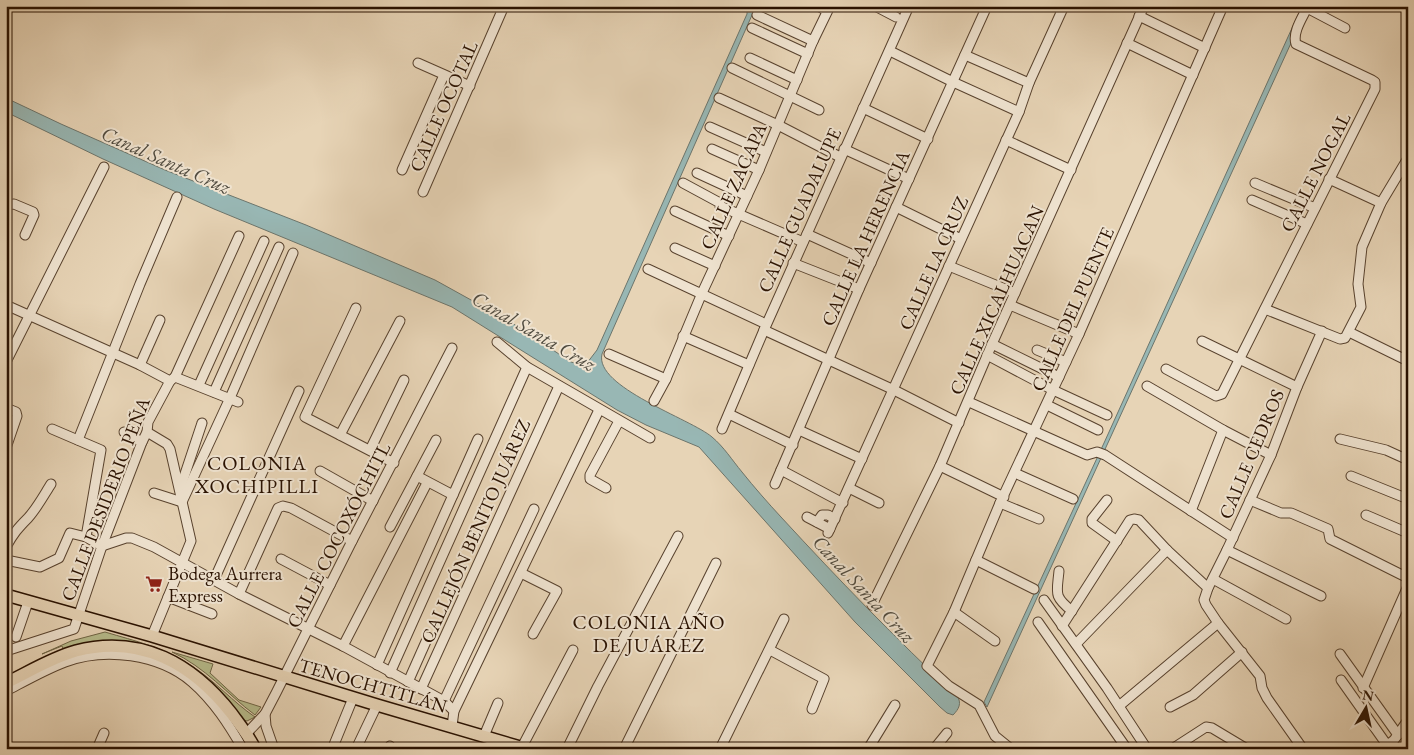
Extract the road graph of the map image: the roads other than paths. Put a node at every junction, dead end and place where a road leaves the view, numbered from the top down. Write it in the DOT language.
graph roads {
  1 [pos="504,6"];
  2 [pos="818,6"];
  3 [pos="875,6"];
  4 [pos="909,6"];
  5 [pos="987,6"];
  6 [pos="1064,6"];
  7 [pos="1144,6"];
  8 [pos="1223,6"];
  9 [pos="1401,6"];
  10 [pos="1308,7"];
  11 [pos="828,9"];
  12 [pos="1408,9"];
  13 [pos="757,15"];
  14 [pos="1140,16"];
  15 [pos="896,17"];
  16 [pos="752,28"];
  17 [pos="1345,28"];
  18 [pos="813,41"];
  19 [pos="1128,43"];
  20 [pos="1205,48"];
  21 [pos="890,51"];
  22 [pos="808,54"];
  23 [pos="965,55"];
  24 [pos="750,58"];
  25 [pos="418,63"];
  26 [pos="732,68"];
  27 [pos="444,75"];
  28 [pos="1193,75"];
  29 [pos="797,80"];
  30 [pos="953,82"];
  31 [pos="1029,83"];
  32 [pos="470,86"];
  33 [pos="790,96"];
  34 [pos="719,98"];
  35 [pos="863,108"];
  36 [pos="819,110"];
  37 [pos="1019,112"];
  38 [pos="778,125"];
  39 [pos="710,127"];
  40 [pos="928,138"];
  41 [pos="1006,140"];
  42 [pos="712,149"];
  43 [pos="766,152"];
  44 [pos="842,153"];
  45 [pos="1408,158"];
  46 [pos="104,167"];
  47 [pos="402,170"];
  48 [pos="759,170"];
  49 [pos="1071,170"];
  50 [pos="697,173"];
  51 [pos="908,179"];
  52 [pos="1329,179"];
  53 [pos="683,183"];
  54 [pos="1255,183"];
  55 [pos="423,192"];
  56 [pos="747,196"];
  57 [pos="177,198"];
  58 [pos="1252,200"];
  59 [pos="1381,202"];
  60 [pos="6,205"];
  61 [pos="896,207"];
  62 [pos="1315,208"];
  63 [pos="675,211"];
  64 [pos="738,214"];
  65 [pos="1307,224"];
  66 [pos="25,235"];
  67 [pos="239,236"];
  68 [pos="729,236"];
  69 [pos="805,238"];
  70 [pos="961,238"];
  71 [pos="264,241"];
  72 [pos="279,247"];
  73 [pos="675,248"];
  74 [pos="293,253"];
  75 [pos="794,263"];
  76 [pos="871,263"];
  77 [pos="715,266"];
  78 [pos="949,266"];
  79 [pos="648,269"];
  80 [pos="859,290"];
  81 [pos="702,293"];
  82 [pos="1016,294"];
  83 [pos="6,305"];
  84 [pos="1010,305"];
  85 [pos="356,308"];
  86 [pos="1265,309"];
  87 [pos="29,316"];
  88 [pos="160,320"];
  89 [pos="400,321"];
  90 [pos="765,327"];
  91 [pos="1322,331"];
  92 [pos="1349,332"];
  93 [pos="1079,334"];
  94 [pos="683,336"];
  95 [pos="1202,341"];
  96 [pos="497,342"];
  97 [pos="992,344"];
  98 [pos="452,348"];
  99 [pos="1037,350"];
  100 [pos="113,353"];
  101 [pos="609,354"];
  102 [pos="987,355"];
  103 [pos="1240,359"];
  104 [pos="829,360"];
  105 [pos="1408,361"];
  106 [pos="6,362"];
  107 [pos="1066,362"];
  108 [pos="140,365"];
  109 [pos="749,365"];
  110 [pos="527,367"];
  111 [pos="1166,369"];
  112 [pos="1059,377"];
  113 [pos="172,379"];
  114 [pos="666,379"];
  115 [pos="404,380"];
  116 [pos="199,385"];
  117 [pos="559,386"];
  118 [pos="1147,386"];
  119 [pos="1297,387"];
  120 [pos="894,390"];
  121 [pos="1053,390"];
  122 [pos="299,391"];
  123 [pos="214,392"];
  124 [pos="234,400"];
  125 [pos="654,401"];
  126 [pos="968,402"];
  127 [pos="1047,405"];
  128 [pos="6,408"];
  129 [pos="599,410"];
  130 [pos="729,414"];
  131 [pos="1107,415"];
  132 [pos="619,421"];
  133 [pos="202,423"];
  134 [pos="959,423"];
  135 [pos="52,429"];
  136 [pos="722,429"];
  137 [pos="799,430"];
  138 [pos="1098,430"];
  139 [pos="1223,430"];
  140 [pos="1035,431"];
  141 [pos="124,432"];
  142 [pos="147,432"];
  143 [pos="340,435"];
  144 [pos="650,438"];
  145 [pos="478,439"];
  146 [pos="1340,439"];
  147 [pos="78,440"];
  148 [pos="436,440"];
  149 [pos="142,442"];
  150 [pos="793,445"];
  151 [pos="6,448"];
  152 [pos="370,450"];
  153 [pos="1271,455"];
  154 [pos="862,459"];
  155 [pos="1408,460"];
  156 [pos="394,463"];
  157 [pos="940,466"];
  158 [pos="320,470"];
  159 [pos="781,470"];
  160 [pos="1014,473"];
  161 [pos="417,476"];
  162 [pos="1351,476"];
  163 [pos="427,483"];
  164 [pos="51,484"];
  165 [pos="775,484"];
  166 [pos="606,488"];
  167 [pos="849,488"];
  168 [pos="179,490"];
  169 [pos="154,493"];
  170 [pos="453,495"];
  171 [pos="1073,499"];
  172 [pos="1408,499"];
  173 [pos="1002,500"];
  174 [pos="1107,500"];
  175 [pos="1250,500"];
  176 [pos="373,501"];
  177 [pos="182,502"];
  178 [pos="843,503"];
  179 [pos="880,503"];
  180 [pos="534,509"];
  181 [pos="1191,511"];
  182 [pos="1366,515"];
  183 [pos="807,517"];
  184 [pos="835,519"];
  185 [pos="1039,519"];
  186 [pos="816,522"];
  187 [pos="390,527"];
  188 [pos="1408,533"];
  189 [pos="678,536"];
  190 [pos="86,537"];
  191 [pos="1233,538"];
  192 [pos="352,541"];
  193 [pos="1117,541"];
  194 [pos="102,546"];
  195 [pos="6,547"];
  196 [pos="1167,550"];
  197 [pos="1227,550"];
  198 [pos="281,559"];
  199 [pos="6,560"];
  200 [pos="976,560"];
  201 [pos="182,563"];
  202 [pos="716,563"];
  203 [pos="1059,571"];
  204 [pos="521,573"];
  205 [pos="1408,578"];
  206 [pos="1213,579"];
  207 [pos="214,580"];
  208 [pos="330,585"];
  209 [pos="1408,586"];
  210 [pos="1034,588"];
  211 [pos="1208,588"];
  212 [pos="239,594"];
  213 [pos="6,595"];
  214 [pos="1321,596"];
  215 [pos="168,597"];
  216 [pos="1044,600"];
  217 [pos="28,602"];
  218 [pos="872,605"];
  219 [pos="1072,611"];
  220 [pos="954,612"];
  221 [pos="212,614"];
  222 [pos="77,616"];
  223 [pos="784,619"];
  224 [pos="1286,619"];
  225 [pos="1038,622"];
  226 [pos="1218,623"];
  227 [pos="1062,626"];
  228 [pos="308,630"];
  229 [pos="533,634"];
  230 [pos="152,636"];
  231 [pos="16,637"];
  232 [pos="428,637"];
  233 [pos="995,640"];
  234 [pos="1076,644"];
  235 [pos="342,646"];
  236 [pos="573,650"];
  237 [pos="770,650"];
  238 [pos="6,651"];
  239 [pos="1242,652"];
  240 [pos="1340,654"];
  241 [pos="377,665"];
  242 [pos="390,673"];
  243 [pos="283,677"];
  244 [pos="1341,680"];
  245 [pos="408,682"];
  246 [pos="6,683"];
  247 [pos="1363,688"];
  248 [pos="421,689"];
  249 [pos="6,691"];
  250 [pos="353,698"];
  251 [pos="444,701"];
  252 [pos="498,703"];
  253 [pos="377,705"];
  254 [pos="895,705"];
  255 [pos="1119,706"];
  256 [pos="1170,707"];
  257 [pos="812,709"];
  258 [pos="454,711"];
  259 [pos="265,714"];
  260 [pos="1408,720"];
  261 [pos="452,726"];
  262 [pos="243,729"];
  263 [pos="104,733"];
  264 [pos="947,733"];
  265 [pos="1398,735"];
  266 [pos="484,736"];
  267 [pos="333,747"];
  268 [pos="1385,747"];
  269 [pos="525,748"];
  270 [pos="98,749"];
  271 [pos="245,749"];
  272 [pos="255,749"];
  273 [pos="274,749"];
  274 [pos="356,749"];
  275 [pos="567,749"];
  276 [pos="624,749"];
  277 [pos="720,749"];
  278 [pos="868,749"];
  279 [pos="934,749"];
  280 [pos="1011,749"];
  281 [pos="1127,749"];
  282 [pos="1146,749"];
  283 [pos="1172,749"];
  284 [pos="1247,749"];
  285 [pos="1303,749"];
  1 -- 32 [label="street, CALLE OCOTAL"];
  2 -- 11 [label="street"];
  3 -- 15 [label="street"];
  4 -- 21 [label="street, CALLE GUADALUPE"];
  5 -- 23 [label="street, CALLE LA HERENCIA"];
  6 -- 31 [label="street, CALLE LA CRUZ"];
  7 -- 14 [label="street, CALLE XICALHUACAN"];
  8 -- 20 [label="street, CALLE DEL PUENTE"];
  9 -- 12 [label="street"];
  10 -- 17 [label="street"];
  10 -- 52 [label="street, CALLE NOGAL"];
  11 -- 18 [label="street, CALLE ZACAPA"];
  13 -- 18 [label="street"];
  14 -- 19 [label="street, CALLE XICALHUACAN"];
  14 -- 20 [label="street"];
  16 -- 22 [label="street"];
  18 -- 22 [label="street, CALLE ZACAPA"];
  19 -- 28 [label="street"];
  19 -- 49 [label="street, CALLE XICALHUACAN"];
  20 -- 28 [label="street, CALLE DEL PUENTE"];
  21 -- 30 [label="street"];
  21 -- 35 [label="street, CALLE GUADALUPE"];
  22 -- 29 [label="street, CALLE ZACAPA"];
  23 -- 30 [label="street, CALLE LA HERENCIA"];
  23 -- 31 [label="street"];
  24 -- 29 [label="street"];
  25 -- 27 [label="street"];
  26 -- 33 [label="street"];
  27 -- 32 [label="street"];
  27 -- 47 [label="street"];
  28 -- 93 [label="street, CALLE DEL PUENTE"];
  29 -- 33 [label="street, CALLE ZACAPA"];
  30 -- 37 [label="street"];
  30 -- 40 [label="street, CALLE LA HERENCIA"];
  31 -- 37 [label="street, CALLE LA CRUZ"];
  32 -- 55 [label="street, CALLE OCOTAL"];
  33 -- 36 [label="street"];
  33 -- 38 [label="street, CALLE ZACAPA"];
  34 -- 38 [label="street"];
  35 -- 40 [label="street"];
  35 -- 44 [label="street, CALLE GUADALUPE"];
  37 -- 41 [label="street, CALLE LA CRUZ"];
  38 -- 43 [label="street, CALLE ZACAPA"];
  38 -- 44 [label="street"];
  39 -- 43 [label="street"];
  40 -- 51 [label="street, CALLE LA HERENCIA"];
  41 -- 49 [label="street"];
  41 -- 70 [label="street, CALLE LA CRUZ"];
  42 -- 48 [label="street"];
  43 -- 48 [label="street, CALLE ZACAPA"];
  44 -- 51 [label="street"];
  44 -- 69 [label="street, CALLE GUADALUPE"];
  45 -- 59 [label="street"];
  46 -- 87 [label="street"];
  48 -- 56 [label="street, CALLE ZACAPA"];
  49 -- 82 [label="street, CALLE XICALHUACAN"];
  50 -- 56 [label="street"];
  51 -- 61 [label="street, CALLE LA HERENCIA"];
  52 -- 59 [label="street"];
  52 -- 62 [label="street, CALLE NOGAL"];
  53 -- 64 [label="street"];
  54 -- 62 [label="street"];
  56 -- 64 [label="street, CALLE ZACAPA"];
  57 -- 100 [label="street"];
  58 -- 65 [label="street"];
  59 -- 92 [label="street"];
  60 -- 66 [label="street"];
  61 -- 70 [label="street"];
  61 -- 76 [label="street, CALLE LA HERENCIA"];
  62 -- 65 [label="street, CALLE NOGAL"];
  63 -- 68 [label="street"];
  64 -- 68 [label="street, CALLE ZACAPA"];
  64 -- 69 [label="street"];
  65 -- 86 [label="street, CALLE NOGAL"];
  67 -- 113 [label="street, CALLE DESIDERIO PEÑA"];
  68 -- 77 [label="street, CALLE ZACAPA"];
  69 -- 75 [label="street, CALLE GUADALUPE"];
  69 -- 76 [label="street"];
  70 -- 78 [label="street, CALLE LA CRUZ"];
  71 -- 116 [label="street"];
  72 -- 123 [label="street"];
  73 -- 77 [label="street"];
  74 -- 124 [label="street"];
  75 -- 80 [label="street"];
  75 -- 90 [label="street, CALLE GUADALUPE"];
  76 -- 80 [label="street, CALLE LA HERENCIA"];
  77 -- 81 [label="street, CALLE ZACAPA"];
  78 -- 82 [label="street"];
  78 -- 120 [label="street, CALLE LA CRUZ"];
  79 -- 81 [label="street"];
  80 -- 104 [label="street, CALLE LA HERENCIA"];
  81 -- 90 [label="street"];
  81 -- 94 [label="street, CALLE ZACAPA"];
  82 -- 84 [label="street, CALLE XICALHUACAN"];
  83 -- 87 [label="street"];
  84 -- 93 [label="street"];
  84 -- 97 [label="street, CALLE XICALHUACAN"];
  85 -- 143 [label="street"];
  86 -- 91 [label="street"];
  86 -- 103 [label="street, CALLE NOGAL"];
  87 -- 100 [label="street"];
  87 -- 106 [label="street"];
  88 -- 108 [label="street"];
  89 -- 143 [label="street"];
  90 -- 104 [label="street"];
  90 -- 109 [label="street, CALLE GUADALUPE"];
  91 -- 92 [label="street"];
  91 -- 119 [label="street, CALLE CEDROS"];
  92 -- 105 [label="street"];
  93 -- 107 [label="street, CALLE DEL PUENTE"];
  94 -- 109 [label="street"];
  94 -- 114 [label="street, CALLE ZACAPA"];
  95 -- 103 [label="street"];
  96 -- 110 [label="street"];
  97 -- 102 [label="street, CALLE XICALHUACAN"];
  97 -- 112 [label="street"];
  98 -- 156 [label="street, CALLE COCOXÓCHITL"];
  99 -- 107 [label="street"];
  100 -- 108 [label="street"];
  100 -- 147 [label="street"];
  101 -- 114 [label="street"];
  102 -- 121 [label="street"];
  102 -- 126 [label="street, CALLE XICALHUACAN"];
  103 -- 111 [label="street, CALLE NOGAL"];
  103 -- 119 [label="street"];
  104 -- 120 [label="street"];
  104 -- 137 [label="street, CALLE LA HERENCIA"];
  107 -- 112 [label="street, CALLE DEL PUENTE"];
  108 -- 113 [label="street"];
  109 -- 130 [label="street, CALLE GUADALUPE"];
  110 -- 117 [label="street"];
  110 -- 242 [label="street"];
  112 -- 121 [label="street, CALLE DEL PUENTE"];
  113 -- 116 [label="street"];
  113 -- 142 [label="street, CALLE DESIDERIO PEÑA"];
  114 -- 125 [label="street, CALLE ZACAPA"];
  115 -- 152 [label="street"];
  116 -- 123 [label="street"];
  117 -- 129 [label="street"];
  117 -- 248 [label="street, CALLEJÓN BENITO JUÁREZ"];
  118 -- 139 [label="street"];
  119 -- 153 [label="street, CALLE CEDROS"];
  120 -- 134 [label="street"];
  120 -- 154 [label="street, CALLE LA CRUZ"];
  121 -- 127 [label="street, CALLE DEL PUENTE"];
  121 -- 131 [label="street"];
  122 -- 207 [label="street"];
  123 -- 124 [label="street"];
  124 -- 177 [label="street"];
  126 -- 134 [label="street, CALLE XICALHUACAN"];
  126 -- 140 [label="street"];
  127 -- 138 [label="street"];
  127 -- 140 [label="street, CALLE DEL PUENTE"];
  128 -- 151 [label="street"];
  129 -- 132 [label="street"];
  129 -- 204 [label="street"];
  130 -- 136 [label="street, CALLE GUADALUPE"];
  130 -- 150 [label="street"];
  132 -- 144 [label="street"];
  132 -- 166 [label="street"];
  133 -- 168 [label="street"];
  134 -- 157 [label="street, CALLE XICALHUACAN"];
  135 -- 147 [label="street"];
  137 -- 150 [label="street, CALLE LA HERENCIA"];
  137 -- 154 [label="street"];
  139 -- 153 [label="street"];
  139 -- 181 [label="street"];
  140 -- 160 [label="street, CALLE DEL PUENTE"];
  140 -- 181 [label="street"];
  141 -- 149 [label="street"];
  142 -- 149 [label="street, CALLE DESIDERIO PEÑA"];
  142 -- 168 [label="street"];
  143 -- 152 [label="street"];
  145 -- 170 [label="street"];
  146 -- 155 [label="street"];
  147 -- 190 [label="street"];
  148 -- 161 [label="street"];
  149 -- 194 [label="street, CALLE DESIDERIO PEÑA"];
  150 -- 159 [label="street, CALLE LA HERENCIA"];
  152 -- 156 [label="street"];
  153 -- 175 [label="street, CALLE CEDROS"];
  154 -- 167 [label="street, CALLE LA CRUZ"];
  156 -- 176 [label="street, CALLE COCOXÓCHITL"];
  157 -- 173 [label="street"];
  157 -- 218 [label="street, CALLE XICALHUACAN"];
  158 -- 176 [label="street"];
  159 -- 165 [label="street, CALLE LA HERENCIA"];
  159 -- 178 [label="street"];
  160 -- 171 [label="street"];
  160 -- 173 [label="street, CALLE DEL PUENTE"];
  161 -- 163 [label="street"];
  161 -- 187 [label="street"];
  162 -- 172 [label="street"];
  163 -- 170 [label="street"];
  163 -- 235 [label="street"];
  164 -- 195 [label="street"];
  167 -- 178 [label="street, CALLE LA CRUZ"];
  167 -- 179 [label="street"];
  168 -- 177 [label="street"];
  169 -- 177 [label="street"];
  170 -- 241 [label="street"];
  173 -- 185 [label="street"];
  173 -- 200 [label="street, CALLE DEL PUENTE"];
  174 -- 193 [label="street"];
  175 -- 191 [label="street, CALLE CEDROS"];
  175 -- 205 [label="street"];
  176 -- 192 [label="street, CALLE COCOXÓCHITL"];
  177 -- 201 [label="street"];
  178 -- 184 [label="street, CALLE LA CRUZ"];
  180 -- 251 [label="street"];
  181 -- 191 [label="street"];
  182 -- 188 [label="street"];
  183 -- 186 [label="street"];
  184 -- 186 [label="street"];
  184 -- 186 [label="street, CALLE LA CRUZ"];
  189 -- 275 [label="street"];
  190 -- 194 [label="street"];
  190 -- 199 [label="street"];
  191 -- 197 [label="street, CALLE CEDROS"];
  192 -- 208 [label="street, CALLE COCOXÓCHITL"];
  192 -- 212 [label="street"];
  193 -- 196 [label="street"];
  193 -- 219 [label="street"];
  194 -- 201 [label="street"];
  194 -- 222 [label="street, CALLE DESIDERIO PEÑA"];
  196 -- 211 [label="street"];
  196 -- 234 [label="street"];
  197 -- 206 [label="street, CALLE CEDROS"];
  197 -- 214 [label="street"];
  198 -- 208 [label="street"];
  200 -- 210 [label="street"];
  200 -- 220 [label="street, CALLE DEL PUENTE"];
  201 -- 207 [label="street"];
  201 -- 215 [label="street"];
  202 -- 276 [label="street"];
  203 -- 219 [label="street"];
  204 -- 229 [label="street"];
  204 -- 258 [label="street"];
  206 -- 211 [label="street, CALLE CEDROS"];
  206 -- 224 [label="street"];
  207 -- 212 [label="street"];
  208 -- 228 [label="street, CALLE COCOXÓCHITL"];
  209 -- 247 [label="street"];
  211 -- 226 [label="street"];
  212 -- 228 [label="street"];
  213 -- 217 [label="main road, TENOCHTITLÁN"];
  215 -- 221 [label="street"];
  215 -- 230 [label="street"];
  216 -- 227 [label="street"];
  217 -- 222 [label="main road, TENOCHTITLÁN"];
  217 -- 231 [label="street"];
  219 -- 227 [label="street"];
  220 -- 233 [label="street"];
  220 -- 280 [label="street, CALLE DEL PUENTE"];
  222 -- 230 [label="main road, TENOCHTITLÁN"];
  222 -- 238 [label="street, CALLE DESIDERIO PEÑA"];
  223 -- 237 [label="street"];
  225 -- 281 [label="street"];
  226 -- 239 [label="street"];
  226 -- 255 [label="street"];
  227 -- 234 [label="street"];
  228 -- 235 [label="street"];
  228 -- 243 [label="street, CALLE COCOXÓCHITL"];
  230 -- 243 [label="main road, TENOCHTITLÁN"];
  232 -- 245 [label="street"];
  234 -- 255 [label="street"];
  235 -- 241 [label="street"];
  236 -- 269 [label="street"];
  237 -- 257 [label="street"];
  237 -- 277 [label="street"];
  239 -- 256 [label="street"];
  239 -- 285 [label="street"];
  240 -- 247 [label="street"];
  241 -- 242 [label="street"];
  242 -- 245 [label="street"];
  243 -- 250 [label="main road, TENOCHTITLÁN"];
  243 -- 259 [label="street, CALLE COCOXÓCHITL"];
  244 -- 268 [label="street"];
  245 -- 248 [label="street"];
  246 -- 262 [label="main road"];
  247 -- 265 [label="street"];
  248 -- 251 [label="street"];
  249 -- 271 [label="street"];
  250 -- 253 [label="main road, TENOCHTITLÁN"];
  250 -- 267 [label="street"];
  251 -- 258 [label="street"];
  252 -- 266 [label="street"];
  253 -- 261 [label="main road, TENOCHTITLÁN"];
  253 -- 274 [label="street"];
  254 -- 278 [label="street"];
  255 -- 282 [label="street"];
  258 -- 261 [label="street"];
  259 -- 262 [label="street, CALLE COCOXÓCHITL"];
  259 -- 273 [label="street"];
  260 -- 265 [label="street"];
  261 -- 266 [label="main road, TENOCHTITLÁN"];
  262 -- 271 [label="main road"];
  262 -- 272 [label="main road"];
  263 -- 270 [label="street"];
  264 -- 279 [label="street"];
  265 -- 268 [label="street"];
  266 -- 269 [label="main road, TENOCHTITLÁN"];
  283 -- 284 [label="street"];
}
